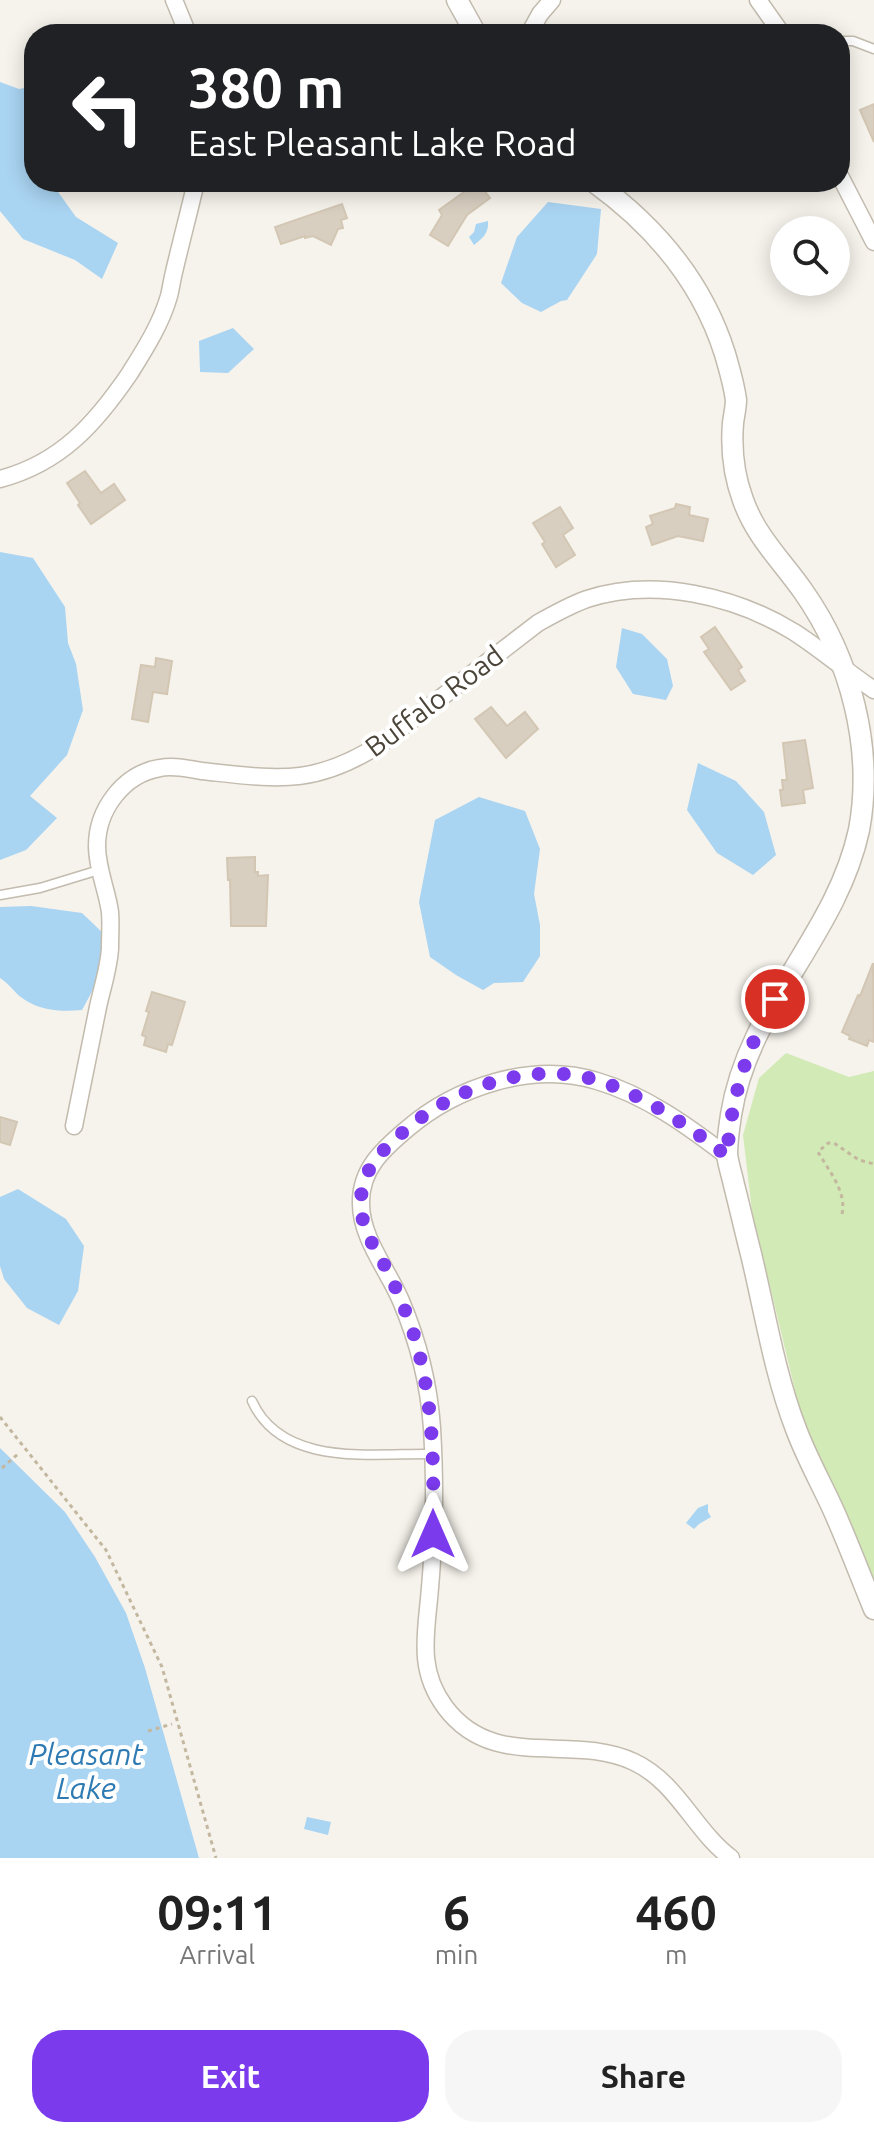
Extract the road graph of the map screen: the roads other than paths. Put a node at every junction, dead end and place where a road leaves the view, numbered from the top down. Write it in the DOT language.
graph roads {
  1 [pos="174,0"];
  2 [pos="457,0"];
  3 [pos="552,0"];
  4 [pos="758,0"];
  5 [pos="184,24"];
  6 [pos="470,24"];
  7 [pos="534,24"];
  8 [pos="775,24"];
  9 [pos="850,41"];
  10 [pos="874,49"];
  11 [pos="194,192"];
  12 [pos="607,192"];
  13 [pos="848,192"];
  14 [pos="874,242"];
  15 [pos="0,479"];
  16 [pos="843,669"];
  17 [pos="874,690"];
  18 [pos="99,870"];
  19 [pos="0,895"];
  20 [pos="74,1126"];
  21 [pos="727,1156"];
  22 [pos="252,1401"];
  23 [pos="433,1454"];
  24 [pos="874,1609"];
  25 [pos="731,1858"];
  1 -- 5 [label="street"];
  2 -- 6 [label="street"];
  3 -- 7 [label="street"];
  4 -- 8 [label="street"];
  9 -- 10 [label="lane"];
  11 -- 15 [label="street"];
  12 -- 16 [label="street"];
  13 -- 14 [label="street"];
  16 -- 17 [label="street, Buffalo Road"];
  16 -- 18 [label="street, Buffalo Road"];
  16 -- 21 [label="street"];
  18 -- 19 [label="lane"];
  18 -- 20 [label="street, Buffalo Road"];
  21 -- 23 [label="street"];
  21 -- 24 [label="street"];
  22 -- 23 [label="lane"];
  23 -- 25 [label="street"];
}
